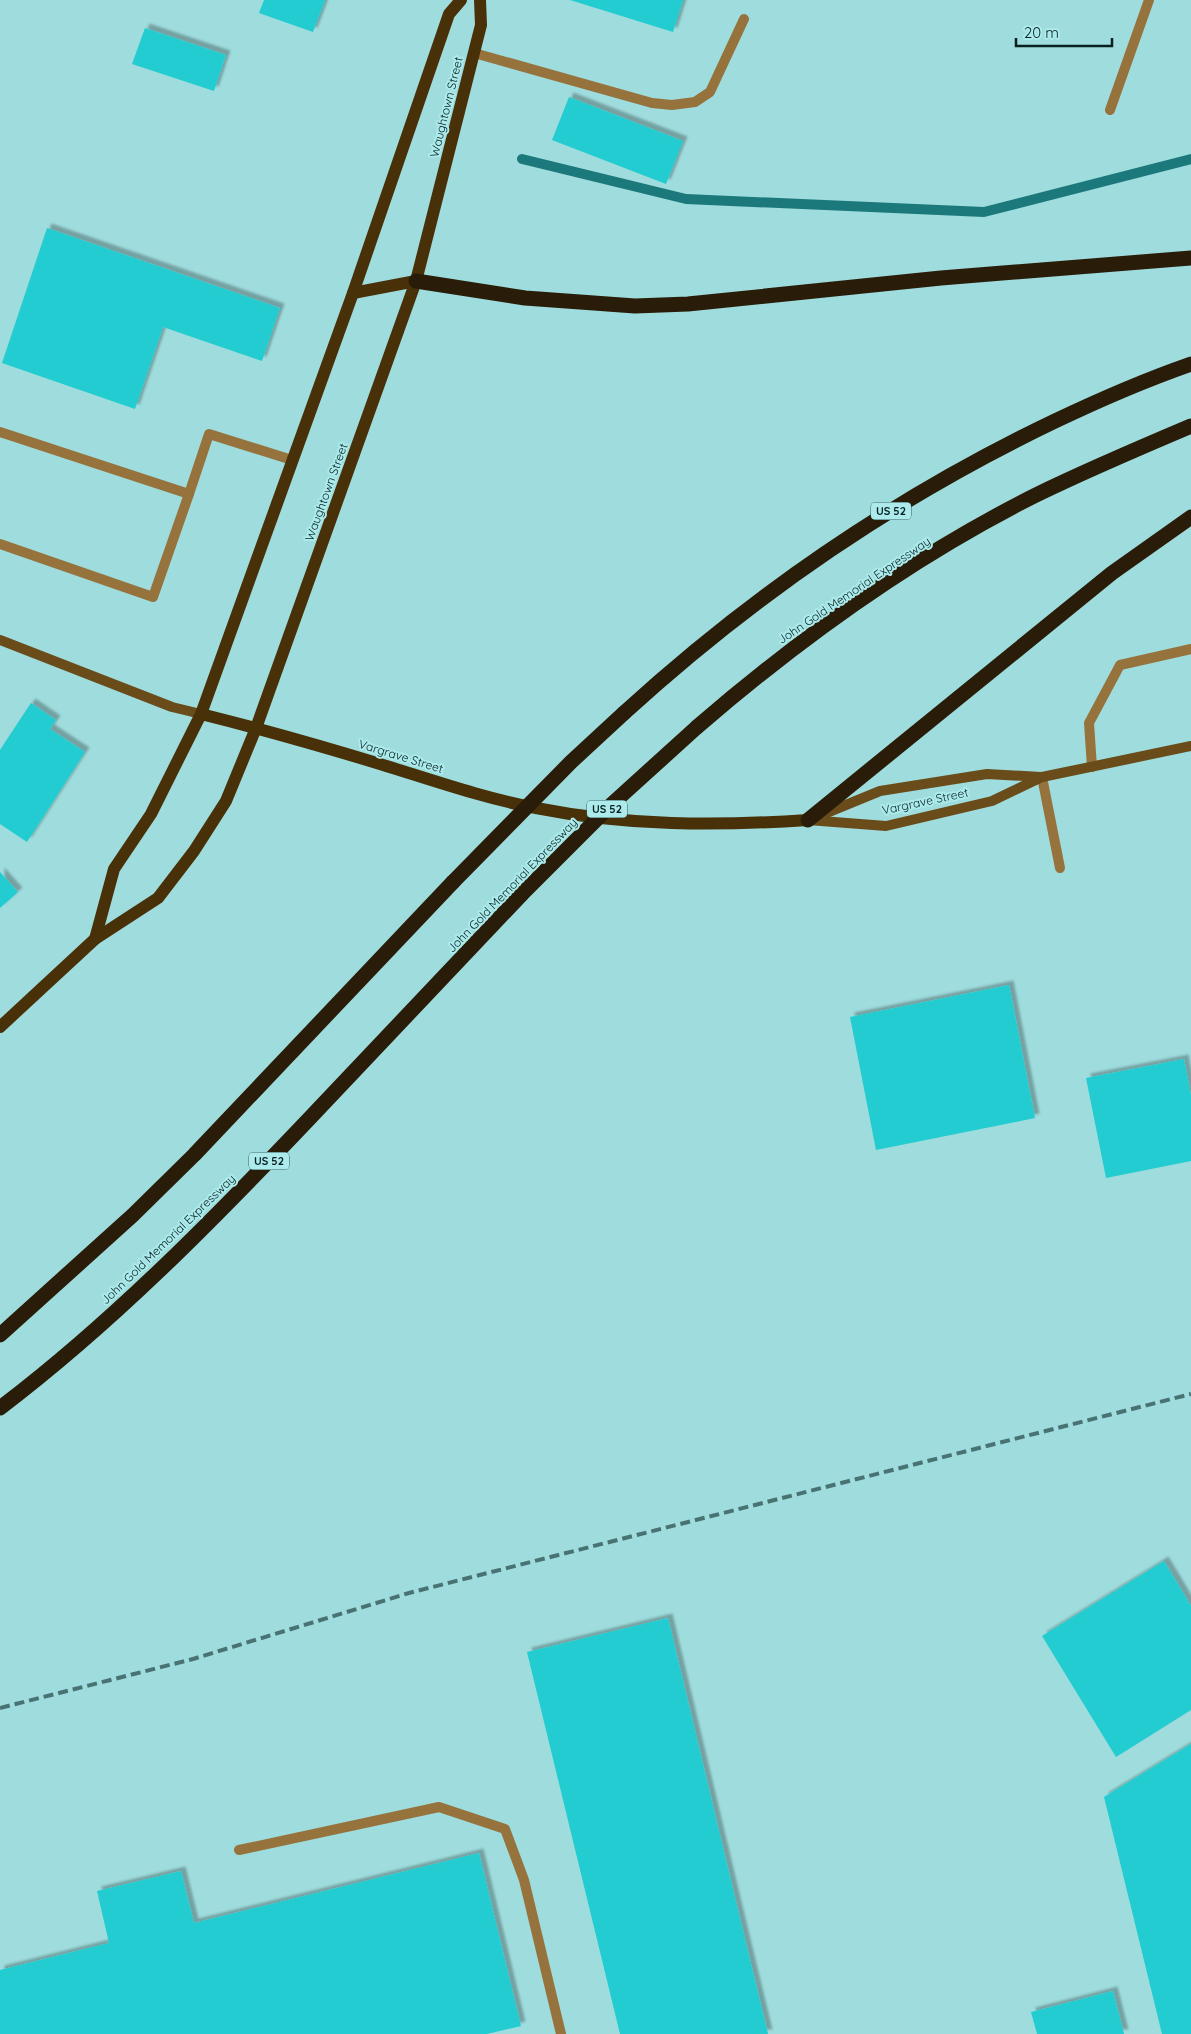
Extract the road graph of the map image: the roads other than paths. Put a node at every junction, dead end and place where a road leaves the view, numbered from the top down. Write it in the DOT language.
graph roads {
  1 [pos="461,0"];
  2 [pos="480,0"];
  3 [pos="1149,0"];
  4 [pos="744,19"];
  5 [pos="474,53"];
  6 [pos="1110,110"];
  7 [pos="1191,258"];
  8 [pos="416,281"];
  9 [pos="353,293"];
  10 [pos="1191,364"];
  11 [pos="1191,426"];
  12 [pos="0,432"];
  13 [pos="292,460"];
  14 [pos="189,494"];
  15 [pos="1191,517"];
  16 [pos="0,544"];
  17 [pos="0,640"];
  18 [pos="1191,649"];
  19 [pos="201,714"];
  20 [pos="256,728"];
  21 [pos="1191,746"];
  22 [pos="1092,767"];
  23 [pos="1042,777"];
  24 [pos="808,820"];
  25 [pos="1060,868"];
  26 [pos="94,939"];
  27 [pos="0,1027"];
  28 [pos="0,1335"];
  29 [pos="0,1408"];
  30 [pos="239,1850"];
  31 [pos="561,2034"];
  1 -- 9 [label="main road, Waughtown Street"];
  2 -- 5 [label="main road, Waughtown Street"];
  3 -- 6 [label="street"];
  4 -- 5 [label="street"];
  5 -- 8 [label="main road, Waughtown Street"];
  7 -- 8 [label="highway"];
  8 -- 9 [label="main road"];
  8 -- 20 [label="main road, Waughtown Street"];
  9 -- 13 [label="main road, Waughtown Street"];
  10 -- 28 [label="highway, US 52, bridge"];
  11 -- 29 [label="highway, John Gold Memorial Expressway / US 52, bridge"];
  12 -- 14 [label="street"];
  13 -- 14 [label="street"];
  13 -- 19 [label="main road, Waughtown Street"];
  14 -- 16 [label="street"];
  15 -- 24 [label="highway"];
  17 -- 19 [label="street, Vargrave Street"];
  18 -- 22 [label="street"];
  19 -- 20 [label="main road, Vargrave Street"];
  19 -- 26 [label="main road, Waughtown Street"];
  20 -- 24 [label="main road, Vargrave Street"];
  20 -- 26 [label="main road, Waughtown Street"];
  21 -- 22 [label="street, Vargrave Street"];
  22 -- 23 [label="street, Vargrave Street"];
  23 -- 24 [label="street, Vargrave Street"];
  23 -- 24 [label="street, Vargrave Street"];
  23 -- 25 [label="street"];
  26 -- 27 [label="main road, Waughtown Street"];
  30 -- 31 [label="street"];
}
